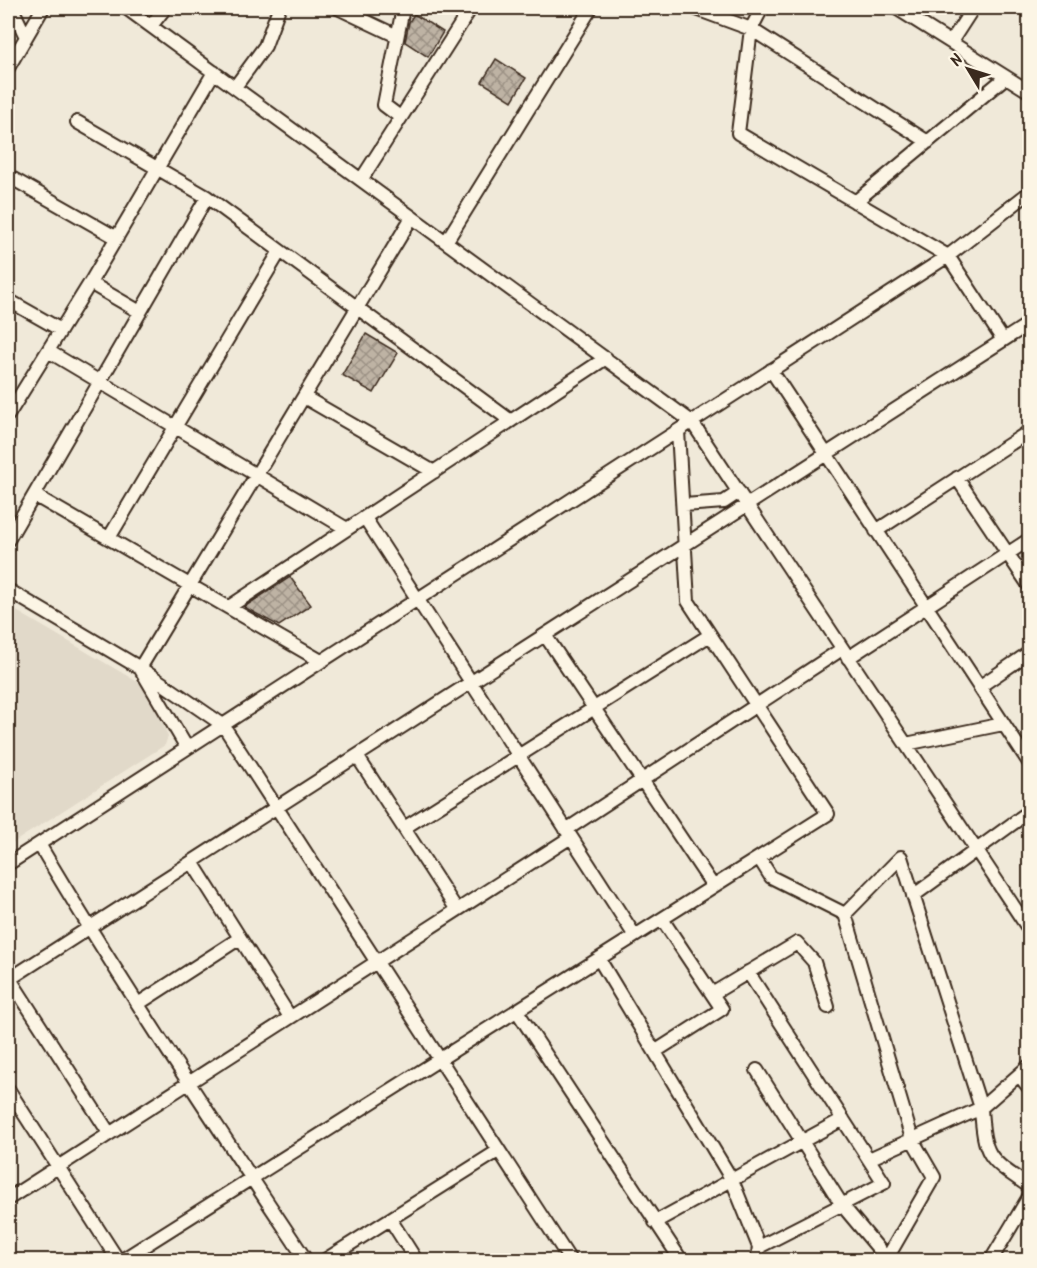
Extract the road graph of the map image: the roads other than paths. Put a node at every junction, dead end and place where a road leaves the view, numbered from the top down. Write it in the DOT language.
graph roads {
  1 [pos="12,8"];
  2 [pos="43,8"];
  3 [pos="126,8"];
  4 [pos="165,8"];
  5 [pos="279,8"];
  6 [pos="338,8"];
  7 [pos="403,8"];
  8 [pos="471,8"];
  9 [pos="591,8"];
  10 [pos="694,8"];
  11 [pos="762,8"];
  12 [pos="896,8"];
  13 [pos="973,8"];
  14 [pos="151,26"];
  15 [pos="751,29"];
  16 [pos="397,36"];
  17 [pos="26,37"];
  18 [pos="951,42"];
  19 [pos="8,68"];
  20 [pos="214,72"];
  21 [pos="1006,77"];
  22 [pos="235,87"];
  23 [pos="1029,92"];
  24 [pos="400,117"];
  25 [pos="77,122"];
  26 [pos="928,142"];
  27 [pos="158,168"];
  28 [pos="8,176"];
  29 [pos="361,180"];
  30 [pos="1029,192"];
  31 [pos="207,197"];
  32 [pos="855,202"];
  33 [pos="412,217"];
  34 [pos="117,238"];
  35 [pos="446,242"];
  36 [pos="280,251"];
  37 [pos="948,256"];
  38 [pos="90,283"];
  39 [pos="8,300"];
  40 [pos="357,308"];
  41 [pos="140,312"];
  42 [pos="1029,323"];
  43 [pos="61,330"];
  44 [pos="1003,340"];
  45 [pos="48,351"];
  46 [pos="606,358"];
  47 [pos="771,370"];
  48 [pos="99,382"];
  49 [pos="304,397"];
  50 [pos="8,415"];
  51 [pos="511,422"];
  52 [pos="692,422"];
  53 [pos="175,427"];
  54 [pos="678,431"];
  55 [pos="1029,432"];
  56 [pos="826,454"];
  57 [pos="434,472"];
  58 [pos="256,475"];
  59 [pos="957,478"];
  60 [pos="739,492"];
  61 [pos="34,495"];
  62 [pos="684,505"];
  63 [pos="747,505"];
  64 [pos="365,518"];
  65 [pos="347,529"];
  66 [pos="876,531"];
  67 [pos="109,538"];
  68 [pos="1029,539"];
  69 [pos="8,540"];
  70 [pos="684,544"];
  71 [pos="1007,554"];
  72 [pos="190,585"];
  73 [pos="1029,587"];
  74 [pos="8,590"];
  75 [pos="417,599"];
  76 [pos="229,607"];
  77 [pos="926,607"];
  78 [pos="545,635"];
  79 [pos="710,635"];
  80 [pos="1029,652"];
  81 [pos="845,653"];
  82 [pos="321,661"];
  83 [pos="140,668"];
  84 [pos="471,682"];
  85 [pos="979,687"];
  86 [pos="756,705"];
  87 [pos="594,709"];
  88 [pos="1003,724"];
  89 [pos="223,725"];
  90 [pos="906,744"];
  91 [pos="187,748"];
  92 [pos="357,756"];
  93 [pos="519,756"];
  94 [pos="1029,764"];
  95 [pos="642,780"];
  96 [pos="276,807"];
  97 [pos="1029,811"];
  98 [pos="404,828"];
  99 [pos="568,833"];
  100 [pos="39,844"];
  101 [pos="976,850"];
  102 [pos="759,858"];
  103 [pos="192,862"];
  104 [pos="8,864"];
  105 [pos="713,886"];
  106 [pos="914,896"];
  107 [pos="457,910"];
  108 [pos="845,914"];
  109 [pos="662,919"];
  110 [pos="89,928"];
  111 [pos="1029,931"];
  112 [pos="635,936"];
  113 [pos="240,938"];
  114 [pos="599,959"];
  115 [pos="376,962"];
  116 [pos="748,972"];
  117 [pos="9,979"];
  118 [pos="712,994"];
  119 [pos="138,1004"];
  120 [pos="828,1007"];
  121 [pos="517,1011"];
  122 [pos="291,1017"];
  123 [pos="656,1051"];
  124 [pos="440,1060"];
  125 [pos="1029,1065"];
  126 [pos="757,1070"];
  127 [pos="1019,1075"];
  128 [pos="188,1083"];
  129 [pos="8,1089"];
  130 [pos="1029,1089"];
  131 [pos="981,1108"];
  132 [pos="843,1119"];
  133 [pos="109,1133"];
  134 [pos="912,1139"];
  135 [pos="802,1142"];
  136 [pos="498,1151"];
  137 [pos="868,1159"];
  138 [pos="57,1167"];
  139 [pos="252,1179"];
  140 [pos="732,1180"];
  141 [pos="1029,1187"];
  142 [pos="1029,1195"];
  143 [pos="8,1199"];
  144 [pos="842,1205"];
  145 [pos="390,1219"];
  146 [pos="656,1222"];
  147 [pos="759,1247"];
  148 [pos="120,1260"];
  149 [pos="306,1260"];
  150 [pos="325,1260"];
  151 [pos="416,1260"];
  152 [pos="568,1260"];
  153 [pos="681,1260"];
  154 [pos="758,1260"];
  155 [pos="886,1260"];
  156 [pos="991,1260"];
  1 -- 17 [label="street"];
  2 -- 17 [label="street"];
  3 -- 14 [label="street"];
  4 -- 14 [label="street"];
  5 -- 22 [label="street"];
  6 -- 16 [label="street"];
  7 -- 16 [label="street"];
  8 -- 24 [label="street"];
  9 -- 35 [label="street"];
  10 -- 15 [label="street"];
  11 -- 15 [label="street"];
  12 -- 18 [label="street"];
  13 -- 18 [label="street"];
  14 -- 20 [label="street"];
  15 -- 26 [label="street"];
  15 -- 32 [label="street"];
  16 -- 24 [label="street"];
  17 -- 19 [label="street"];
  18 -- 21 [label="street"];
  20 -- 22 [label="street"];
  20 -- 27 [label="street"];
  21 -- 23 [label="street"];
  21 -- 26 [label="street"];
  22 -- 29 [label="street"];
  24 -- 29 [label="street"];
  25 -- 27 [label="street"];
  26 -- 32 [label="street"];
  27 -- 31 [label="street"];
  27 -- 34 [label="street"];
  28 -- 34 [label="street"];
  29 -- 33 [label="street"];
  30 -- 37 [label="street"];
  31 -- 36 [label="street"];
  31 -- 41 [label="street"];
  32 -- 37 [label="street"];
  33 -- 35 [label="street"];
  33 -- 40 [label="street"];
  34 -- 38 [label="street"];
  35 -- 46 [label="street"];
  36 -- 40 [label="street"];
  36 -- 53 [label="street"];
  37 -- 44 [label="street"];
  37 -- 47 [label="street"];
  38 -- 41 [label="street"];
  38 -- 43 [label="street"];
  39 -- 43 [label="street"];
  40 -- 49 [label="street"];
  40 -- 51 [label="street"];
  41 -- 48 [label="street"];
  42 -- 44 [label="street"];
  43 -- 45 [label="street"];
  44 -- 56 [label="street"];
  45 -- 48 [label="street"];
  45 -- 50 [label="street"];
  46 -- 51 [label="street"];
  46 -- 52 [label="street"];
  47 -- 52 [label="street"];
  47 -- 56 [label="street"];
  48 -- 53 [label="street"];
  48 -- 61 [label="street"];
  49 -- 57 [label="street"];
  49 -- 58 [label="street"];
  51 -- 57 [label="street"];
  52 -- 54 [label="street"];
  52 -- 60 [label="street"];
  53 -- 58 [label="street"];
  53 -- 67 [label="street"];
  54 -- 62 [label="street"];
  54 -- 75 [label="street"];
  55 -- 59 [label="street"];
  56 -- 63 [label="street"];
  56 -- 66 [label="street"];
  57 -- 64 [label="street"];
  58 -- 65 [label="street"];
  58 -- 72 [label="street"];
  59 -- 66 [label="street"];
  59 -- 71 [label="street"];
  60 -- 62 [label="street"];
  60 -- 63 [label="street"];
  61 -- 67 [label="street"];
  61 -- 69 [label="street"];
  62 -- 70 [label="street"];
  63 -- 70 [label="street"];
  63 -- 81 [label="street"];
  64 -- 65 [label="street"];
  64 -- 75 [label="street"];
  65 -- 76 [label="street"];
  66 -- 77 [label="street"];
  67 -- 72 [label="street"];
  68 -- 71 [label="street"];
  70 -- 78 [label="street"];
  70 -- 79 [label="street"];
  71 -- 73 [label="street"];
  71 -- 77 [label="street"];
  72 -- 76 [label="street"];
  72 -- 83 [label="street"];
  74 -- 83 [label="street"];
  75 -- 82 [label="street"];
  75 -- 84 [label="street"];
  76 -- 82 [label="street"];
  77 -- 81 [label="street"];
  77 -- 85 [label="street"];
  78 -- 84 [label="street"];
  78 -- 87 [label="street"];
  79 -- 86 [label="street"];
  79 -- 87 [label="street"];
  80 -- 85 [label="street"];
  81 -- 86 [label="street"];
  81 -- 90 [label="street"];
  82 -- 89 [label="street"];
  83 -- 89 [label="street"];
  83 -- 91 [label="street"];
  84 -- 92 [label="street"];
  84 -- 93 [label="street"];
  85 -- 88 [label="street"];
  86 -- 95 [label="street"];
  86 -- 102 [label="street"];
  87 -- 93 [label="street"];
  87 -- 95 [label="street"];
  88 -- 90 [label="street"];
  88 -- 94 [label="street"];
  89 -- 91 [label="street"];
  89 -- 96 [label="street"];
  90 -- 101 [label="street"];
  91 -- 100 [label="street"];
  92 -- 96 [label="street"];
  92 -- 98 [label="street"];
  93 -- 98 [label="street"];
  93 -- 99 [label="street"];
  95 -- 99 [label="street"];
  95 -- 105 [label="street"];
  96 -- 103 [label="street"];
  96 -- 115 [label="street"];
  97 -- 101 [label="street"];
  98 -- 107 [label="street"];
  99 -- 107 [label="street"];
  99 -- 112 [label="street"];
  100 -- 104 [label="street"];
  100 -- 110 [label="street"];
  101 -- 106 [label="street"];
  101 -- 111 [label="street"];
  102 -- 105 [label="street"];
  102 -- 108 [label="street"];
  103 -- 110 [label="street"];
  103 -- 113 [label="street"];
  105 -- 109 [label="street"];
  106 -- 108 [label="street"];
  106 -- 131 [label="street"];
  107 -- 115 [label="street"];
  108 -- 134 [label="street"];
  109 -- 112 [label="street"];
  109 -- 118 [label="street"];
  110 -- 117 [label="street"];
  110 -- 119 [label="street"];
  112 -- 114 [label="street"];
  113 -- 119 [label="street"];
  113 -- 122 [label="street"];
  114 -- 121 [label="street"];
  114 -- 123 [label="street"];
  115 -- 122 [label="street"];
  115 -- 124 [label="street"];
  116 -- 118 [label="street"];
  116 -- 120 [label="street"];
  116 -- 132 [label="street"];
  117 -- 133 [label="street"];
  118 -- 123 [label="street"];
  119 -- 128 [label="street"];
  121 -- 124 [label="street"];
  121 -- 146 [label="street"];
  122 -- 128 [label="street"];
  123 -- 140 [label="street"];
  124 -- 136 [label="street"];
  124 -- 139 [label="street"];
  125 -- 127 [label="street"];
  126 -- 135 [label="street"];
  127 -- 130 [label="street"];
  127 -- 131 [label="street"];
  128 -- 133 [label="street"];
  128 -- 139 [label="street"];
  129 -- 138 [label="street"];
  131 -- 134 [label="street"];
  131 -- 141 [label="street"];
  132 -- 135 [label="street"];
  132 -- 137 [label="street"];
  133 -- 138 [label="street"];
  134 -- 137 [label="street"];
  134 -- 155 [label="street"];
  135 -- 140 [label="street"];
  135 -- 144 [label="street"];
  136 -- 145 [label="street"];
  136 -- 152 [label="street"];
  137 -- 144 [label="street"];
  138 -- 143 [label="street"];
  138 -- 148 [label="street"];
  139 -- 148 [label="street"];
  139 -- 149 [label="street"];
  140 -- 146 [label="street"];
  140 -- 147 [label="street"];
  142 -- 156 [label="street"];
  144 -- 147 [label="street"];
  144 -- 155 [label="street"];
  145 -- 150 [label="street"];
  145 -- 151 [label="street"];
  146 -- 153 [label="street"];
  147 -- 154 [label="street"];
}
